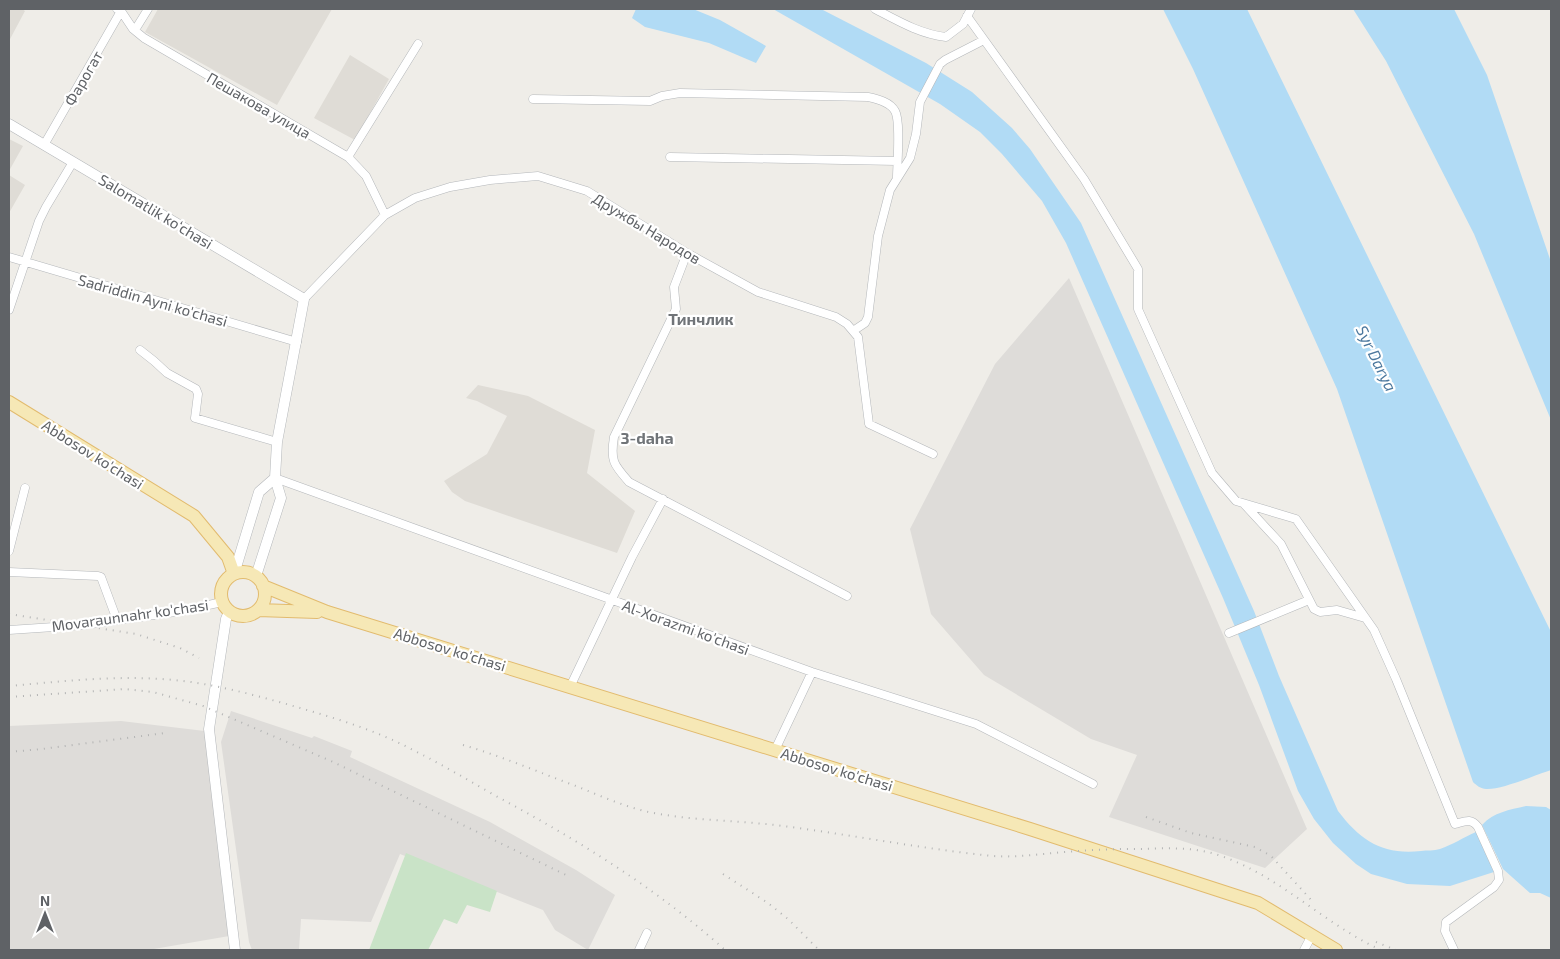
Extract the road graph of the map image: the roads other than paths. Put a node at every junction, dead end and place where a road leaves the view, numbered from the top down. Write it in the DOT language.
graph roads {
  1 [pos="148,9"];
  2 [pos="874,9"];
  3 [pos="119,10"];
  4 [pos="969,12"];
  5 [pos="135,30"];
  6 [pos="984,40"];
  7 [pos="418,44"];
  8 [pos="533,99"];
  9 [pos="9,124"];
  10 [pos="44,145"];
  11 [pos="670,156"];
  12 [pos="348,157"];
  13 [pos="898,161"];
  14 [pos="73,162"];
  15 [pos="897,178"];
  16 [pos="385,215"];
  17 [pos="686,253"];
  18 [pos="9,257"];
  19 [pos="25,263"];
  20 [pos="304,298"];
  21 [pos="9,310"];
  22 [pos="852,331"];
  23 [pos="297,342"];
  24 [pos="140,350"];
  25 [pos="9,402"];
  26 [pos="277,442"];
  27 [pos="933,454"];
  28 [pos="275,478"];
  29 [pos="25,488"];
  30 [pos="663,499"];
  31 [pos="1243,503"];
  32 [pos="9,551"];
  33 [pos="9,572"];
  34 [pos="234,574"];
  35 [pos="260,582"];
  36 [pos="847,596"];
  37 [pos="612,600"];
  38 [pos="1309,600"];
  39 [pos="225,607"];
  40 [pos="258,610"];
  41 [pos="327,612"];
  42 [pos="1366,618"];
  43 [pos="117,620"];
  44 [pos="9,630"];
  45 [pos="1229,633"];
  46 [pos="812,672"];
  47 [pos="570,687"];
  48 [pos="775,750"];
  49 [pos="1093,784"];
  50 [pos="647,933"];
  51 [pos="1312,935"];
  52 [pos="235,950"];
  53 [pos="639,950"];
  54 [pos="1304,950"];
  55 [pos="1336,950"];
  56 [pos="1454,950"];
  1 -- 5 [label="street"];
  2 -- 4 [label="street"];
  3 -- 5 [label="street, Пешакова улица"];
  3 -- 10 [label="street, Фарогат"];
  4 -- 6 [label="street"];
  5 -- 12 [label="street, Пешакова улица"];
  6 -- 15 [label="street"];
  6 -- 31 [label="street"];
  7 -- 12 [label="street"];
  8 -- 13 [label="street"];
  9 -- 10 [label="street, Salomatlik ko‘chasi"];
  10 -- 14 [label="street, Salomatlik ko‘chasi"];
  11 -- 13 [label="street"];
  12 -- 16 [label="street, Пешакова улица"];
  13 -- 15 [label="street"];
  14 -- 19 [label="street"];
  14 -- 20 [label="street, Salomatlik ko‘chasi"];
  15 -- 22 [label="street"];
  16 -- 17 [label="street, Дружбы Народов"];
  16 -- 20 [label="street, Дружбы Народов"];
  17 -- 22 [label="street, Дружбы Народов"];
  17 -- 30 [label="street"];
  18 -- 19 [label="street, Sadriddin Ayni ko'chasi"];
  19 -- 21 [label="street"];
  19 -- 23 [label="street, Sadriddin Ayni ko'chasi"];
  20 -- 23 [label="street"];
  22 -- 27 [label="street"];
  23 -- 26 [label="street"];
  24 -- 26 [label="street"];
  25 -- 34 [label="main road, Abbosov ko'chasi"];
  26 -- 28 [label="street"];
  28 -- 34 [label="street"];
  28 -- 35 [label="street"];
  28 -- 37 [label="street, Al-Xorazmi ko'chasi"];
  29 -- 32 [label="street"];
  30 -- 36 [label="street"];
  30 -- 37 [label="street"];
  31 -- 38 [label="street"];
  31 -- 42 [label="street"];
  33 -- 43 [label="street"];
  34 -- 35 [label="main road"];
  34 -- 39 [label="main road"];
  35 -- 40 [label="main road"];
  35 -- 41 [label="main road, Abbosov ko'chasi"];
  37 -- 46 [label="street, Al-Xorazmi ko'chasi"];
  37 -- 47 [label="street"];
  38 -- 42 [label="street"];
  38 -- 45 [label="street"];
  39 -- 40 [label="main road"];
  39 -- 43 [label="street, Movaraunnahr ko'chasi"];
  39 -- 52 [label="street"];
  40 -- 41 [label="main road, Abbosov ko'chasi"];
  41 -- 47 [label="main road, Abbosov ko'chasi"];
  42 -- 56 [label="street"];
  43 -- 44 [label="street, Movaraunnahr ko'chasi"];
  46 -- 48 [label="street"];
  46 -- 49 [label="street, Al-Xorazmi ko'chasi"];
  47 -- 48 [label="main road, Abbosov ko'chasi"];
  48 -- 51 [label="main road, Abbosov ko'chasi"];
  50 -- 53 [label="street"];
  51 -- 54 [label="street"];
  51 -- 55 [label="main road, Abbosov ko'chasi"];
}
